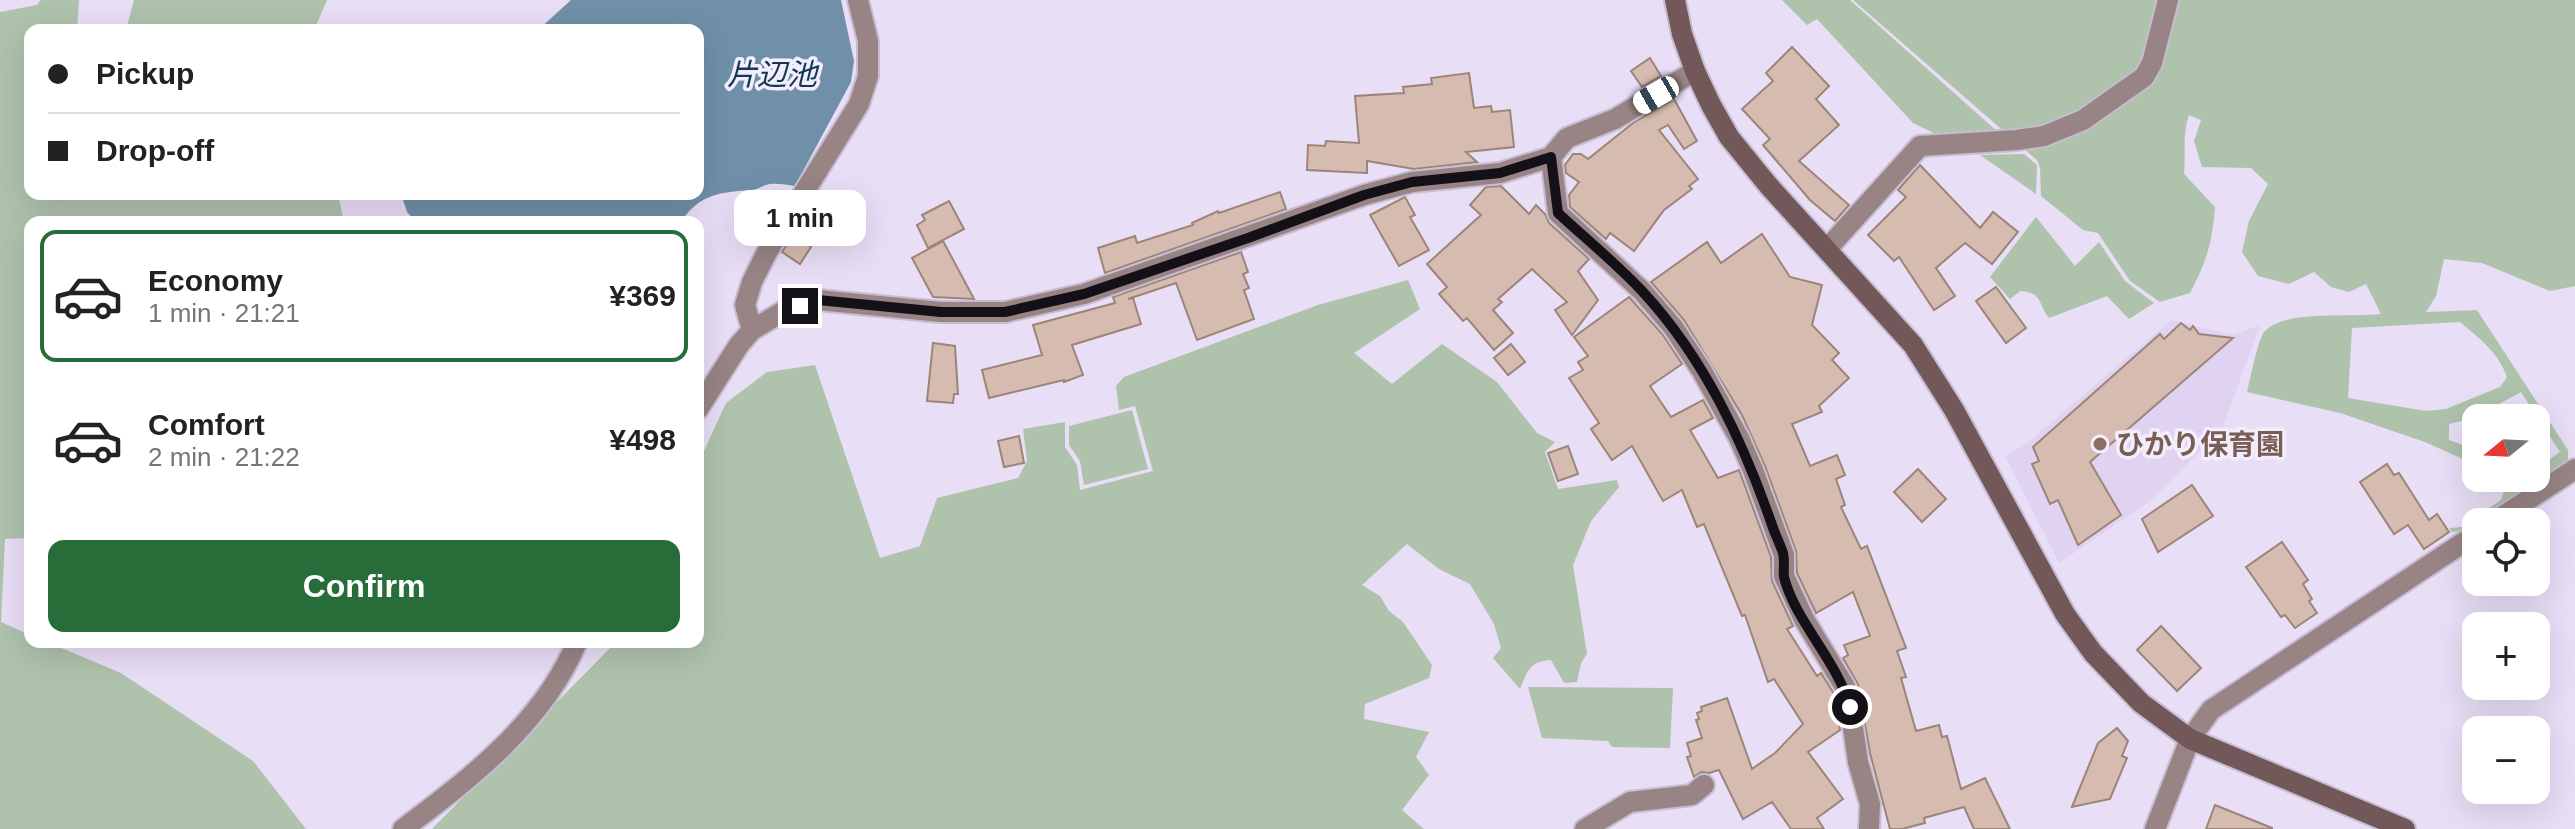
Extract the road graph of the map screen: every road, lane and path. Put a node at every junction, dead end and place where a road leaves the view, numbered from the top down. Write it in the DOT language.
graph roads {
  1 [pos="858,0"];
  2 [pos="1675,0"];
  3 [pos="2168,0"];
  4 [pos="1695,71"];
  5 [pos="1551,157"];
  6 [pos="1827,249"];
  7 [pos="752,330"];
  8 [pos="704,400"];
  9 [pos="2575,469"];
  10 [pos="2515,508"];
  11 [pos="2462,543"];
  12 [pos="574,648"];
  13 [pos="2190,739"];
  14 [pos="1704,785"];
  15 [pos="403,829"];
  16 [pos="1585,829"];
  17 [pos="1869,829"];
  18 [pos="2155,829"];
  19 [pos="2405,829"];
  1 -- 7 [label="street"];
  2 -- 4 [label="street"];
  3 -- 6 [label="street"];
  4 -- 5 [label="street"];
  4 -- 6 [label="street"];
  5 -- 7 [label="street"];
  5 -- 17 [label="street"];
  6 -- 13 [label="street"];
  7 -- 8 [label="street"];
  9 -- 10 [label="street"];
  11 -- 13 [label="street"];
  12 -- 15 [label="street"];
  13 -- 18 [label="street"];
  13 -- 19 [label="street"];
  14 -- 16 [label="street"];
}
